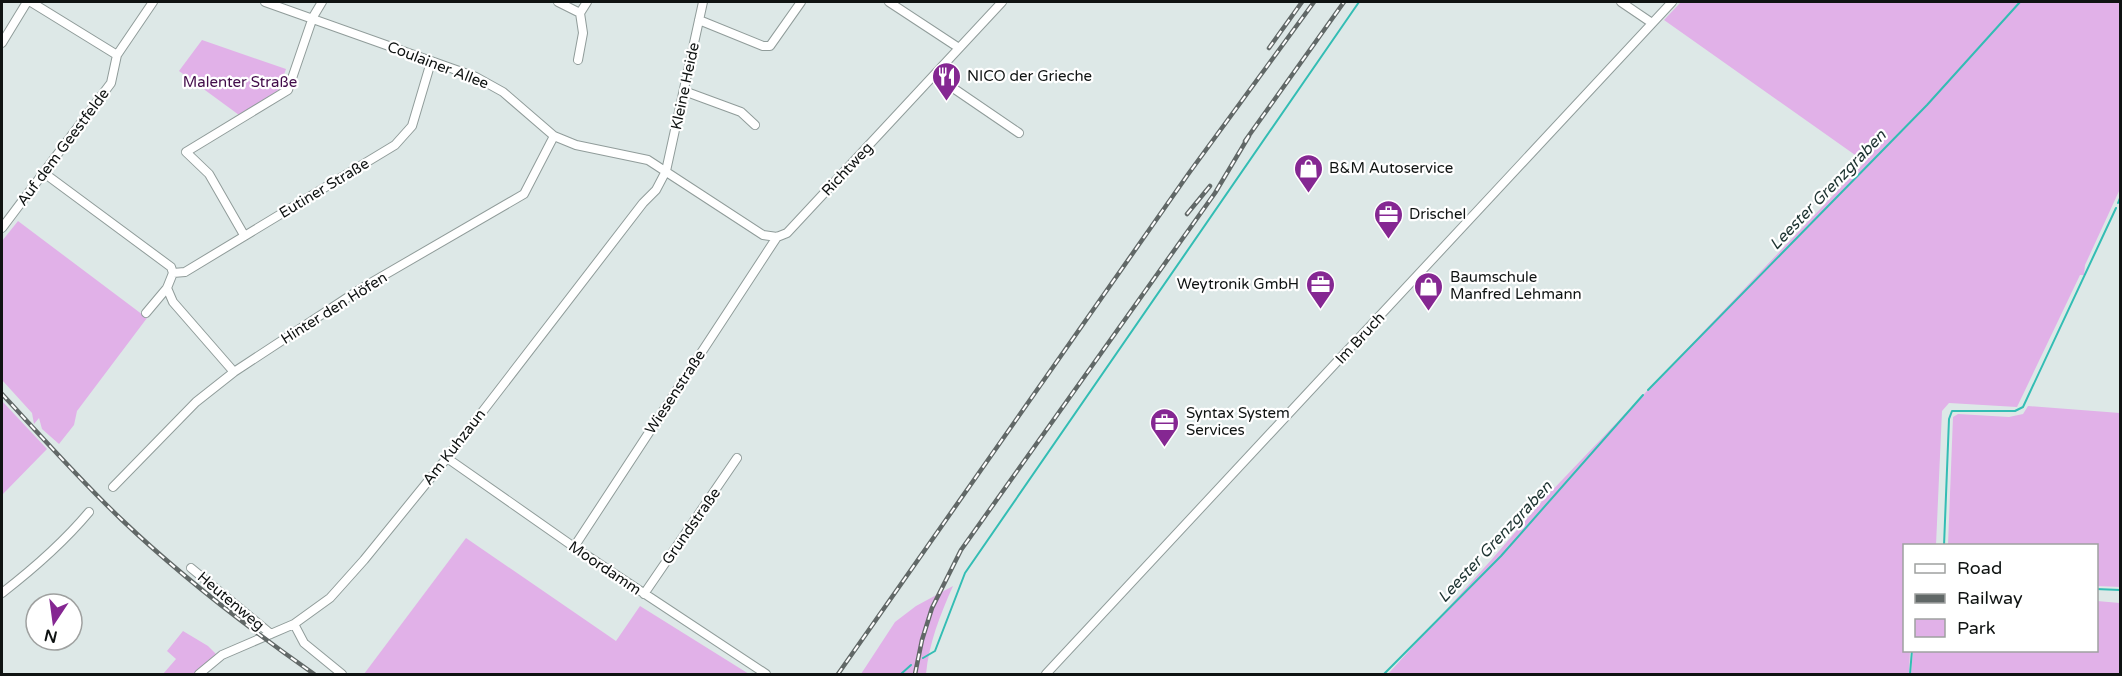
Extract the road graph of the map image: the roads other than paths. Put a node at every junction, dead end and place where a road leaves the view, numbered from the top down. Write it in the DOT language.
graph roads {
  1 [pos="29,2"];
  2 [pos="153,2"];
  3 [pos="265,2"];
  4 [pos="322,2"];
  5 [pos="558,2"];
  6 [pos="587,2"];
  7 [pos="703,2"];
  8 [pos="801,2"];
  9 [pos="889,2"];
  10 [pos="1002,2"];
  11 [pos="1621,2"];
  12 [pos="1672,2"];
  13 [pos="580,13"];
  14 [pos="313,17"];
  15 [pos="699,20"];
  16 [pos="1652,23"];
  17 [pos="2,43"];
  18 [pos="958,48"];
  19 [pos="117,55"];
  20 [pos="578,60"];
  21 [pos="431,62"];
  22 [pos="934,75"];
  23 [pos="684,91"];
  24 [pos="755,125"];
  25 [pos="1019,133"];
  26 [pos="554,136"];
  27 [pos="666,171"];
  28 [pos="44,173"];
  29 [pos="2,228"];
  30 [pos="244,235"];
  31 [pos="777,237"];
  32 [pos="173,273"];
  33 [pos="167,288"];
  34 [pos="146,313"];
  35 [pos="234,372"];
  36 [pos="447,458"];
  37 [pos="738,458"];
  38 [pos="113,487"];
  39 [pos="89,512"];
  40 [pos="574,547"];
  41 [pos="191,568"];
  42 [pos="2,593"];
  43 [pos="644,594"];
  44 [pos="294,624"];
  45 [pos="271,634"];
  46 [pos="199,675"];
  47 [pos="342,675"];
  48 [pos="766,675"];
  49 [pos="1046,675"];
  1 -- 17 [label="street"];
  1 -- 19 [label="street"];
  2 -- 19 [label="street, Auf dem Geestfelde"];
  3 -- 14 [label="street, Coulainer Allee"];
  4 -- 14 [label="street"];
  5 -- 13 [label="street"];
  6 -- 13 [label="street"];
  7 -- 15 [label="street, Kleine Heide"];
  8 -- 15 [label="street"];
  9 -- 18 [label="street"];
  10 -- 18 [label="street, Richtweg"];
  11 -- 16 [label="street"];
  12 -- 16 [label="street, Im Bruch"];
  13 -- 20 [label="street"];
  14 -- 21 [label="street, Coulainer Allee"];
  14 -- 30 [label="street"];
  15 -- 23 [label="street, Kleine Heide"];
  16 -- 49 [label="street, Im Bruch"];
  18 -- 22 [label="street, Richtweg"];
  19 -- 28 [label="street, Auf dem Geestfelde"];
  21 -- 26 [label="street, Coulainer Allee"];
  21 -- 30 [label="street, Eutiner Straße"];
  22 -- 25 [label="street"];
  22 -- 31 [label="street, Richtweg"];
  23 -- 24 [label="street"];
  23 -- 27 [label="street, Kleine Heide"];
  26 -- 27 [label="street, Coulainer Allee"];
  26 -- 35 [label="street, Hinter den Höfen"];
  27 -- 31 [label="street"];
  27 -- 36 [label="street, Am Kuhzaun"];
  28 -- 29 [label="street, Auf dem Geestfelde"];
  28 -- 32 [label="street"];
  30 -- 32 [label="street, Eutiner Straße"];
  31 -- 40 [label="street, Wiesenstraße"];
  32 -- 33 [label="street"];
  33 -- 34 [label="street"];
  33 -- 35 [label="street"];
  35 -- 38 [label="street, Hinter den Höfen"];
  36 -- 40 [label="street, Moordamm"];
  36 -- 44 [label="street, Am Kuhzaun"];
  37 -- 43 [label="street, Grundstraße"];
  39 -- 42 [label="street"];
  40 -- 43 [label="street, Moordamm"];
  41 -- 45 [label="street, Heutenweg"];
  43 -- 48 [label="street, Moordamm"];
  44 -- 45 [label="street, Am Kuhzaun"];
  44 -- 47 [label="street"];
  45 -- 46 [label="street, Am Kuhzaun"];
}
